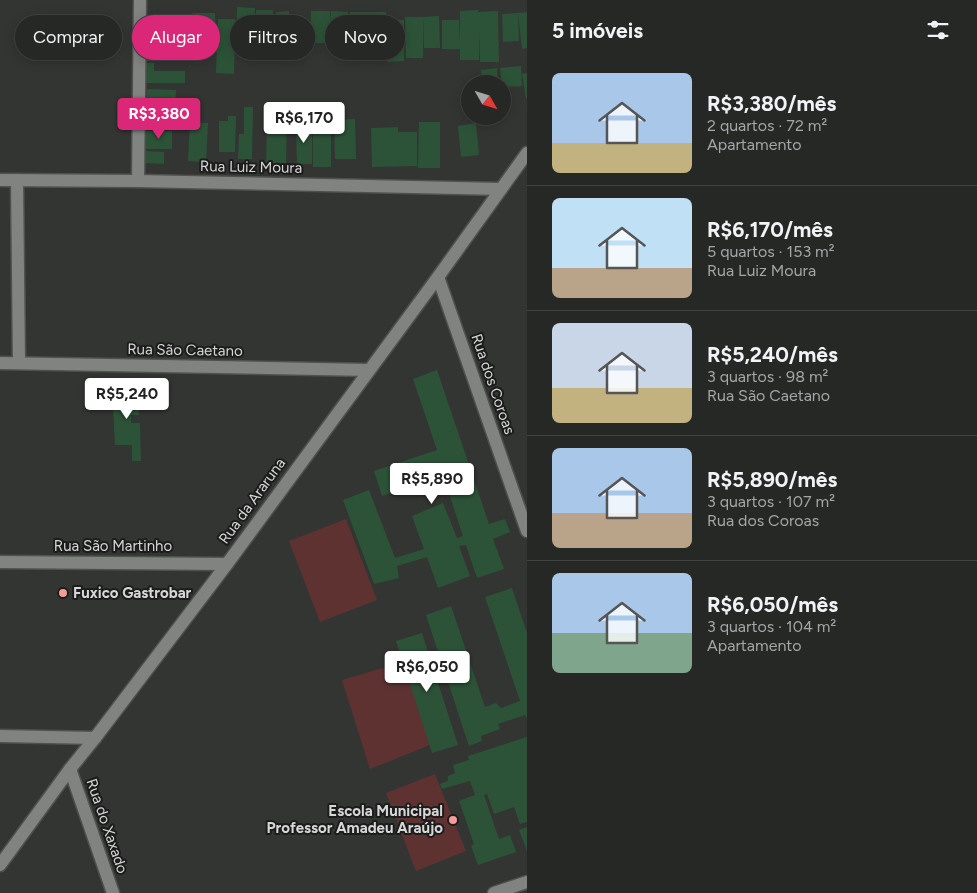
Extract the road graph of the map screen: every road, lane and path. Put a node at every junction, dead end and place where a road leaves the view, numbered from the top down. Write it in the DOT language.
graph roads {
  1 [pos="140,0"];
  2 [pos="527,154"];
  3 [pos="0,180"];
  4 [pos="17,180"];
  5 [pos="138,181"];
  6 [pos="501,189"];
  7 [pos="438,277"];
  8 [pos="0,363"];
  9 [pos="19,363"];
  10 [pos="369,370"];
  11 [pos="522,500"];
  12 [pos="527,531"];
  13 [pos="0,562"];
  14 [pos="227,564"];
  15 [pos="0,736"];
  16 [pos="95,738"];
  17 [pos="70,769"];
  18 [pos="0,865"];
  19 [pos="527,882"];
  20 [pos="113,893"];
  21 [pos="494,893"];
  1 -- 5 [label="street"];
  2 -- 6 [label="street, Rua da Araruna"];
  3 -- 4 [label="street, Rua Luiz Moura"];
  4 -- 5 [label="street, Rua Luiz Moura"];
  4 -- 9 [label="street"];
  5 -- 6 [label="street, Rua Luiz Moura"];
  6 -- 7 [label="street, Rua da Araruna"];
  7 -- 10 [label="street, Rua da Araruna"];
  7 -- 11 [label="street, Rua dos Coroas"];
  8 -- 9 [label="street, Rua São Caetano"];
  9 -- 10 [label="street, Rua São Caetano"];
  10 -- 14 [label="street, Rua da Araruna"];
  11 -- 12 [label="street, Rua dos Coroas"];
  13 -- 14 [label="street, Rua São Martinho"];
  14 -- 16 [label="street, Rua da Araruna"];
  15 -- 16 [label="street"];
  16 -- 17 [label="street, Rua da Araruna"];
  17 -- 18 [label="street, Rua da Araruna"];
  17 -- 20 [label="street, Rua do Xaxado"];
  19 -- 21 [label="street"];
}
